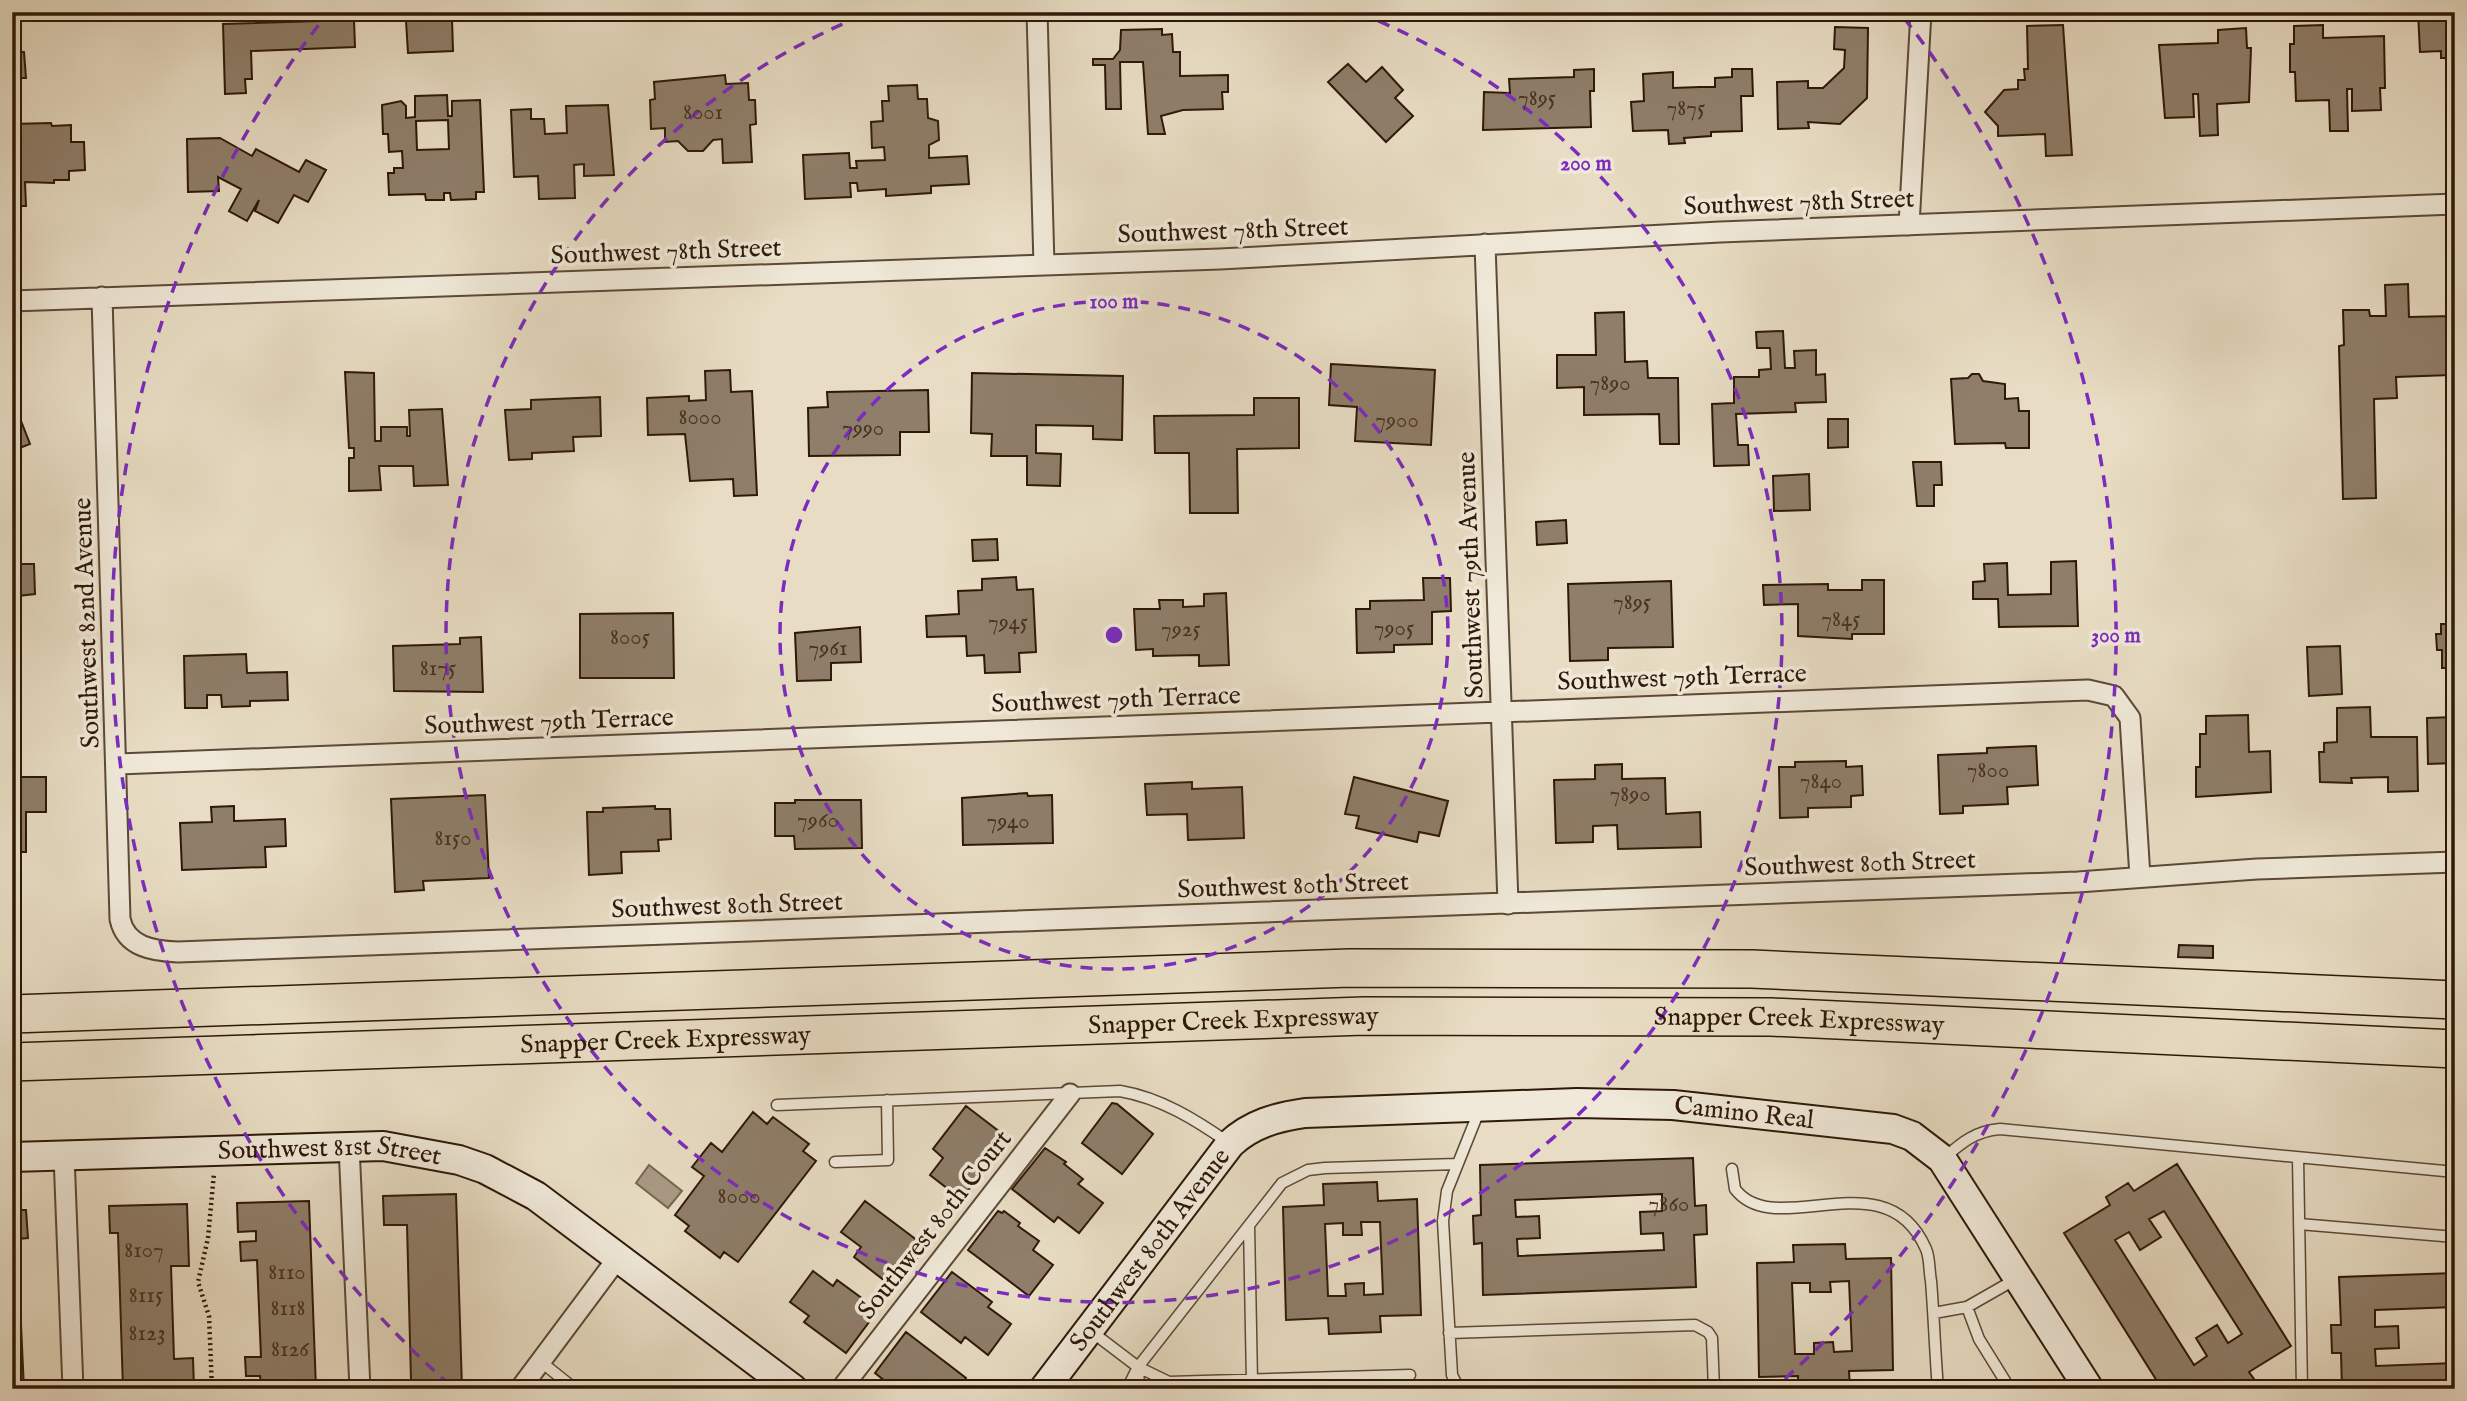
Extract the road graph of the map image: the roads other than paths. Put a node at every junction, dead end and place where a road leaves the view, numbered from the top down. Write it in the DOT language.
graph roads {
  1 [pos="1037,12"];
  2 [pos="1921,12"];
  3 [pos="2455,204"];
  4 [pos="1909,225"];
  5 [pos="1485,244"];
  6 [pos="1044,265"];
  7 [pos="102,297"];
  8 [pos="12,301"];
  9 [pos="1502,712"];
  10 [pos="118,764"];
  11 [pos="2455,862"];
  12 [pos="2140,877"];
  13 [pos="1508,904"];
  14 [pos="135,942"];
  15 [pos="2455,1000"];
  16 [pos="12,1014"];
  17 [pos="2455,1049"];
  18 [pos="12,1062"];
  19 [pos="1070,1094"];
  20 [pos="887,1100"];
  21 [pos="777,1105"];
  22 [pos="1482,1105"];
  23 [pos="1265,1122"];
  24 [pos="1230,1144"];
  25 [pos="349,1146"];
  26 [pos="64,1155"];
  27 [pos="12,1157"];
  28 [pos="2298,1158"];
  29 [pos="1942,1159"];
  30 [pos="835,1162"];
  31 [pos="1457,1164"];
  32 [pos="1732,1170"];
  33 [pos="2455,1172"];
  34 [pos="2299,1224"];
  35 [pos="1249,1225"];
  36 [pos="2455,1237"];
  37 [pos="617,1259"];
  38 [pos="2019,1278"];
  39 [pos="1967,1307"];
  40 [pos="1934,1313"];
  41 [pos="1089,1330"];
  42 [pos="1449,1333"];
  43 [pos="540,1362"];
  44 [pos="1138,1367"];
  45 [pos="1410,1375"];
  46 [pos="1252,1382"];
  47 [pos="73,1389"];
  48 [pos="360,1389"];
  49 [pos="520,1389"];
  50 [pos="575,1389"];
  51 [pos="793,1389"];
  52 [pos="841,1389"];
  53 [pos="1044,1389"];
  54 [pos="1127,1389"];
  55 [pos="1139,1389"];
  56 [pos="1459,1389"];
  57 [pos="1714,1389"];
  58 [pos="1938,1389"];
  59 [pos="2010,1389"];
  60 [pos="2089,1389"];
  61 [pos="2302,1389"];
  1 -- 6 [label="street"];
  2 -- 4 [label="street"];
  3 -- 4 [label="street, Southwest 78th Street"];
  4 -- 5 [label="street, Southwest 78th Street"];
  5 -- 6 [label="street, Southwest 78th Street"];
  5 -- 9 [label="street, Southwest 79th Avenue"];
  6 -- 7 [label="street, Southwest 78th Street"];
  7 -- 8 [label="street, Southwest 78th Street"];
  7 -- 10 [label="street, Southwest 82nd Avenue"];
  9 -- 10 [label="street, Southwest 79th Terrace"];
  9 -- 12 [label="street, Southwest 79th Terrace"];
  9 -- 13 [label="street, Southwest 79th Avenue"];
  10 -- 14 [label="street, Southwest 82nd Avenue"];
  11 -- 12 [label="street, Southwest 80th Street"];
  12 -- 13 [label="street, Southwest 80th Street"];
  13 -- 14 [label="street, Southwest 80th Street"];
  15 -- 16 [label="highway, Snapper Creek Expressway"];
  17 -- 18 [label="highway, Snapper Creek Expressway"];
  19 -- 20 [label="lane"];
  19 -- 24 [label="lane"];
  19 -- 52 [label="street, Southwest 80th Court"];
  20 -- 21 [label="lane"];
  20 -- 30 [label="lane"];
  22 -- 23 [label="street, Camino Real"];
  22 -- 29 [label="street, Camino Real"];
  22 -- 31 [label="lane"];
  23 -- 24 [label="street, Southwest 80th Avenue"];
  24 -- 41 [label="street, Southwest 80th Avenue"];
  25 -- 26 [label="street, Southwest 81st Street"];
  25 -- 37 [label="street, Southwest 81st Street"];
  25 -- 48 [label="street"];
  26 -- 27 [label="street, Southwest 81st Street"];
  26 -- 47 [label="street"];
  28 -- 29 [label="lane"];
  28 -- 33 [label="lane"];
  28 -- 34 [label="lane"];
  29 -- 38 [label="street, Camino Real"];
  31 -- 35 [label="lane"];
  31 -- 42 [label="lane"];
  32 -- 40 [label="lane"];
  34 -- 36 [label="lane"];
  34 -- 61 [label="lane"];
  35 -- 44 [label="lane"];
  35 -- 46 [label="lane"];
  37 -- 43 [label="street"];
  37 -- 51 [label="street, Southwest 81st Street"];
  38 -- 39 [label="lane"];
  38 -- 60 [label="street, Camino Real"];
  39 -- 40 [label="lane"];
  39 -- 59 [label="lane"];
  40 -- 58 [label="lane"];
  41 -- 44 [label="lane"];
  41 -- 53 [label="street, Southwest 80th Avenue"];
  42 -- 56 [label="lane"];
  42 -- 57 [label="lane"];
  43 -- 49 [label="street"];
  43 -- 50 [label="lane"];
  44 -- 46 [label="lane"];
  44 -- 54 [label="lane"];
  44 -- 55 [label="lane"];
  45 -- 46 [label="lane"];
}
